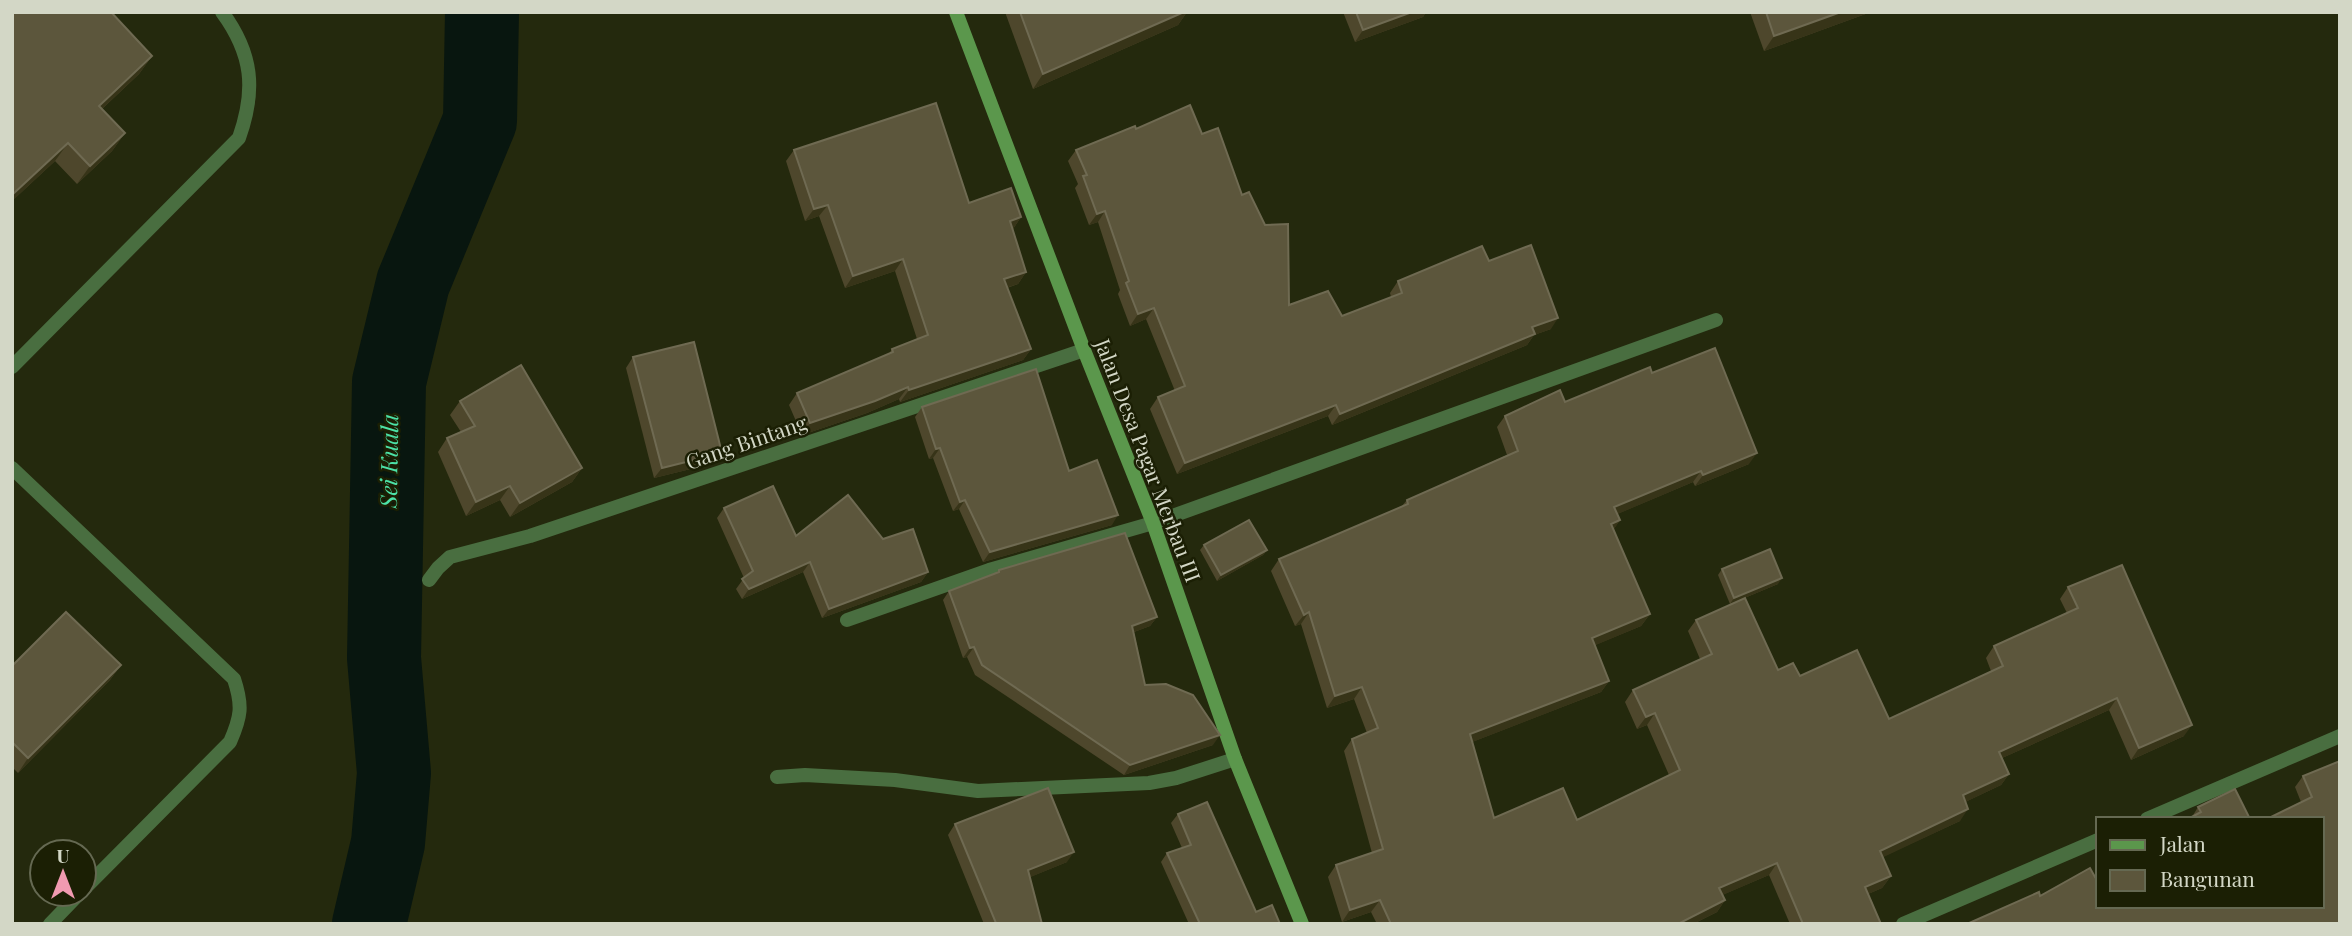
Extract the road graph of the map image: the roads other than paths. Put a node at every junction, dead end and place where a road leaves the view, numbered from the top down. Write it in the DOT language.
graph roads {
  1 [pos="222,12"];
  2 [pos="956,12"];
  3 [pos="1716,320"];
  4 [pos="1084,350"];
  5 [pos="12,367"];
  6 [pos="12,468"];
  7 [pos="1153,523"];
  8 [pos="429,580"];
  9 [pos="847,620"];
  10 [pos="2340,736"];
  11 [pos="1235,758"];
  12 [pos="777,777"];
  13 [pos="2152,817"];
  14 [pos="2096,841"];
  15 [pos="98,875"];
  16 [pos="65,908"];
  17 [pos="50,924"];
  18 [pos="1302,924"];
  19 [pos="1903,924"];
  1 -- 5 [label="street"];
  2 -- 4 [label="street, Jalan Desa Pagar Merbau III"];
  3 -- 7 [label="street"];
  4 -- 7 [label="street, Jalan Desa Pagar Merbau III"];
  4 -- 8 [label="street, Gang Bintang"];
  6 -- 15 [label="street"];
  7 -- 9 [label="street"];
  7 -- 11 [label="street, Jalan Desa Pagar Merbau III"];
  10 -- 13 [label="street"];
  11 -- 12 [label="street"];
  11 -- 18 [label="street, Jalan Desa Pagar Merbau III"];
  14 -- 19 [label="street"];
  16 -- 17 [label="street"];
}
